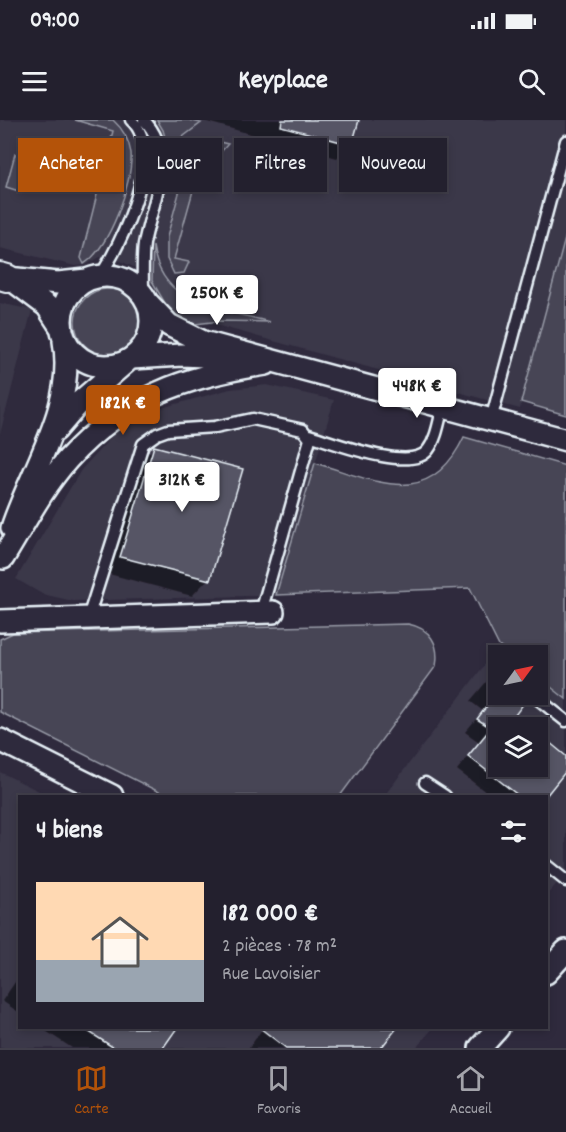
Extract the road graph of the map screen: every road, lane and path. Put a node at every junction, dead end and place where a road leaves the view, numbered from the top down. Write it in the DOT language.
graph roads {
  1 [pos="131,120"];
  2 [pos="144,120"];
  3 [pos="566,141"];
  4 [pos="3,277"];
  5 [pos="94,278"];
  6 [pos="145,298"];
  7 [pos="62,334"];
  8 [pos="129,360"];
  9 [pos="278,362"];
  10 [pos="443,406"];
  11 [pos="492,420"];
  12 [pos="309,435"];
  13 [pos="566,440"];
  14 [pos="46,446"];
  15 [pos="1,563"];
  16 [pos="267,612"];
  17 [pos="88,618"];
  18 [pos="0,621"];
  19 [pos="546,705"];
  20 [pos="566,721"];
  21 [pos="0,740"];
  22 [pos="425,783"];
  23 [pos="110,795"];
  24 [pos="443,795"];
  25 [pos="548,867"];
  26 [pos="566,881"];
  27 [pos="566,951"];
  28 [pos="548,971"];
  29 [pos="497,1029"];
  30 [pos="480,1048"];
  1 -- 5 [label="lane"];
  2 -- 6 [label="lane"];
  3 -- 11 [label="lane"];
  4 -- 5 [label="street"];
  4 -- 7 [label="street"];
  5 -- 6 [label="street"];
  5 -- 7 [label="street"];
  6 -- 8 [label="street"];
  6 -- 9 [label="street"];
  7 -- 8 [label="street"];
  7 -- 14 [label="street"];
  8 -- 9 [label="street"];
  8 -- 14 [label="street"];
  9 -- 10 [label="street"];
  9 -- 15 [label="street"];
  10 -- 11 [label="street"];
  10 -- 12 [label="lane"];
  11 -- 13 [label="street"];
  12 -- 16 [label="lane"];
  12 -- 17 [label="lane"];
  14 -- 15 [label="street"];
  16 -- 17 [label="street"];
  17 -- 18 [label="street"];
  19 -- 20 [label="lane"];
  21 -- 23 [label="street"];
  22 -- 24 [label="lane"];
  25 -- 26 [label="lane"];
  27 -- 28 [label="street"];
  29 -- 30 [label="street"];
}
